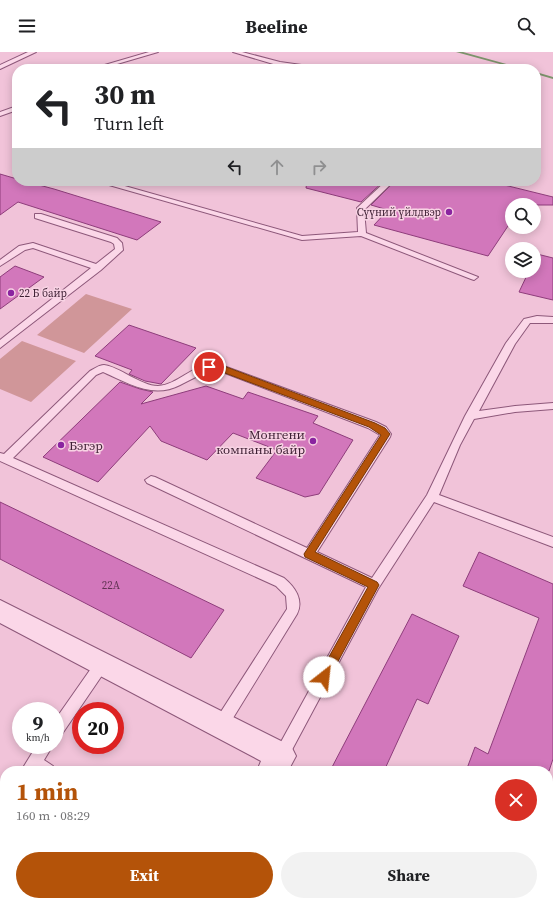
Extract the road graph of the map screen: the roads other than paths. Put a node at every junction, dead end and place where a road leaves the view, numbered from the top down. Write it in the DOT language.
graph roads {
  1 [pos="33,52"];
  2 [pos="154,52"];
  3 [pos="236,52"];
  4 [pos="112,64"];
  5 [pos="280,64"];
  6 [pos="0,67"];
  7 [pos="12,110"];
  8 [pos="0,114"];
  9 [pos="118,186"];
  10 [pos="385,186"];
  11 [pos="38,216"];
  12 [pos="362,234"];
  13 [pos="0,264"];
  14 [pos="98,268"];
  15 [pos="474,277"];
  16 [pos="553,320"];
  17 [pos="0,345"];
  18 [pos="553,406"];
  19 [pos="470,416"];
  20 [pos="3,458"];
  21 [pos="151,480"];
  22 [pos="432,497"];
  23 [pos="553,542"];
  24 [pos="308,554"];
  25 [pos="374,585"];
  26 [pos="0,611"];
  27 [pos="102,664"];
  28 [pos="64,719"];
  29 [pos="220,726"];
  30 [pos="40,754"];
  31 [pos="276,763"];
  32 [pos="32,766"];
  1 -- 6 [label="lane"];
  2 -- 4 [label="lane"];
  3 -- 5 [label="lane"];
  7 -- 8 [label="lane"];
  9 -- 12 [label="lane"];
  10 -- 12 [label="lane"];
  11 -- 14 [label="lane"];
  12 -- 15 [label="lane"];
  13 -- 14 [label="lane"];
  14 -- 17 [label="lane"];
  16 -- 19 [label="lane"];
  18 -- 19 [label="lane"];
  19 -- 22 [label="lane"];
  20 -- 24 [label="lane"];
  20 -- 29 [label="lane"];
  21 -- 24 [label="lane"];
  22 -- 23 [label="lane"];
  22 -- 25 [label="lane"];
  24 -- 25 [label="lane"];
  25 -- 31 [label="lane"];
  26 -- 27 [label="street"];
  27 -- 28 [label="lane"];
  27 -- 29 [label="street"];
  29 -- 31 [label="street"];
  30 -- 32 [label="lane"];
}
